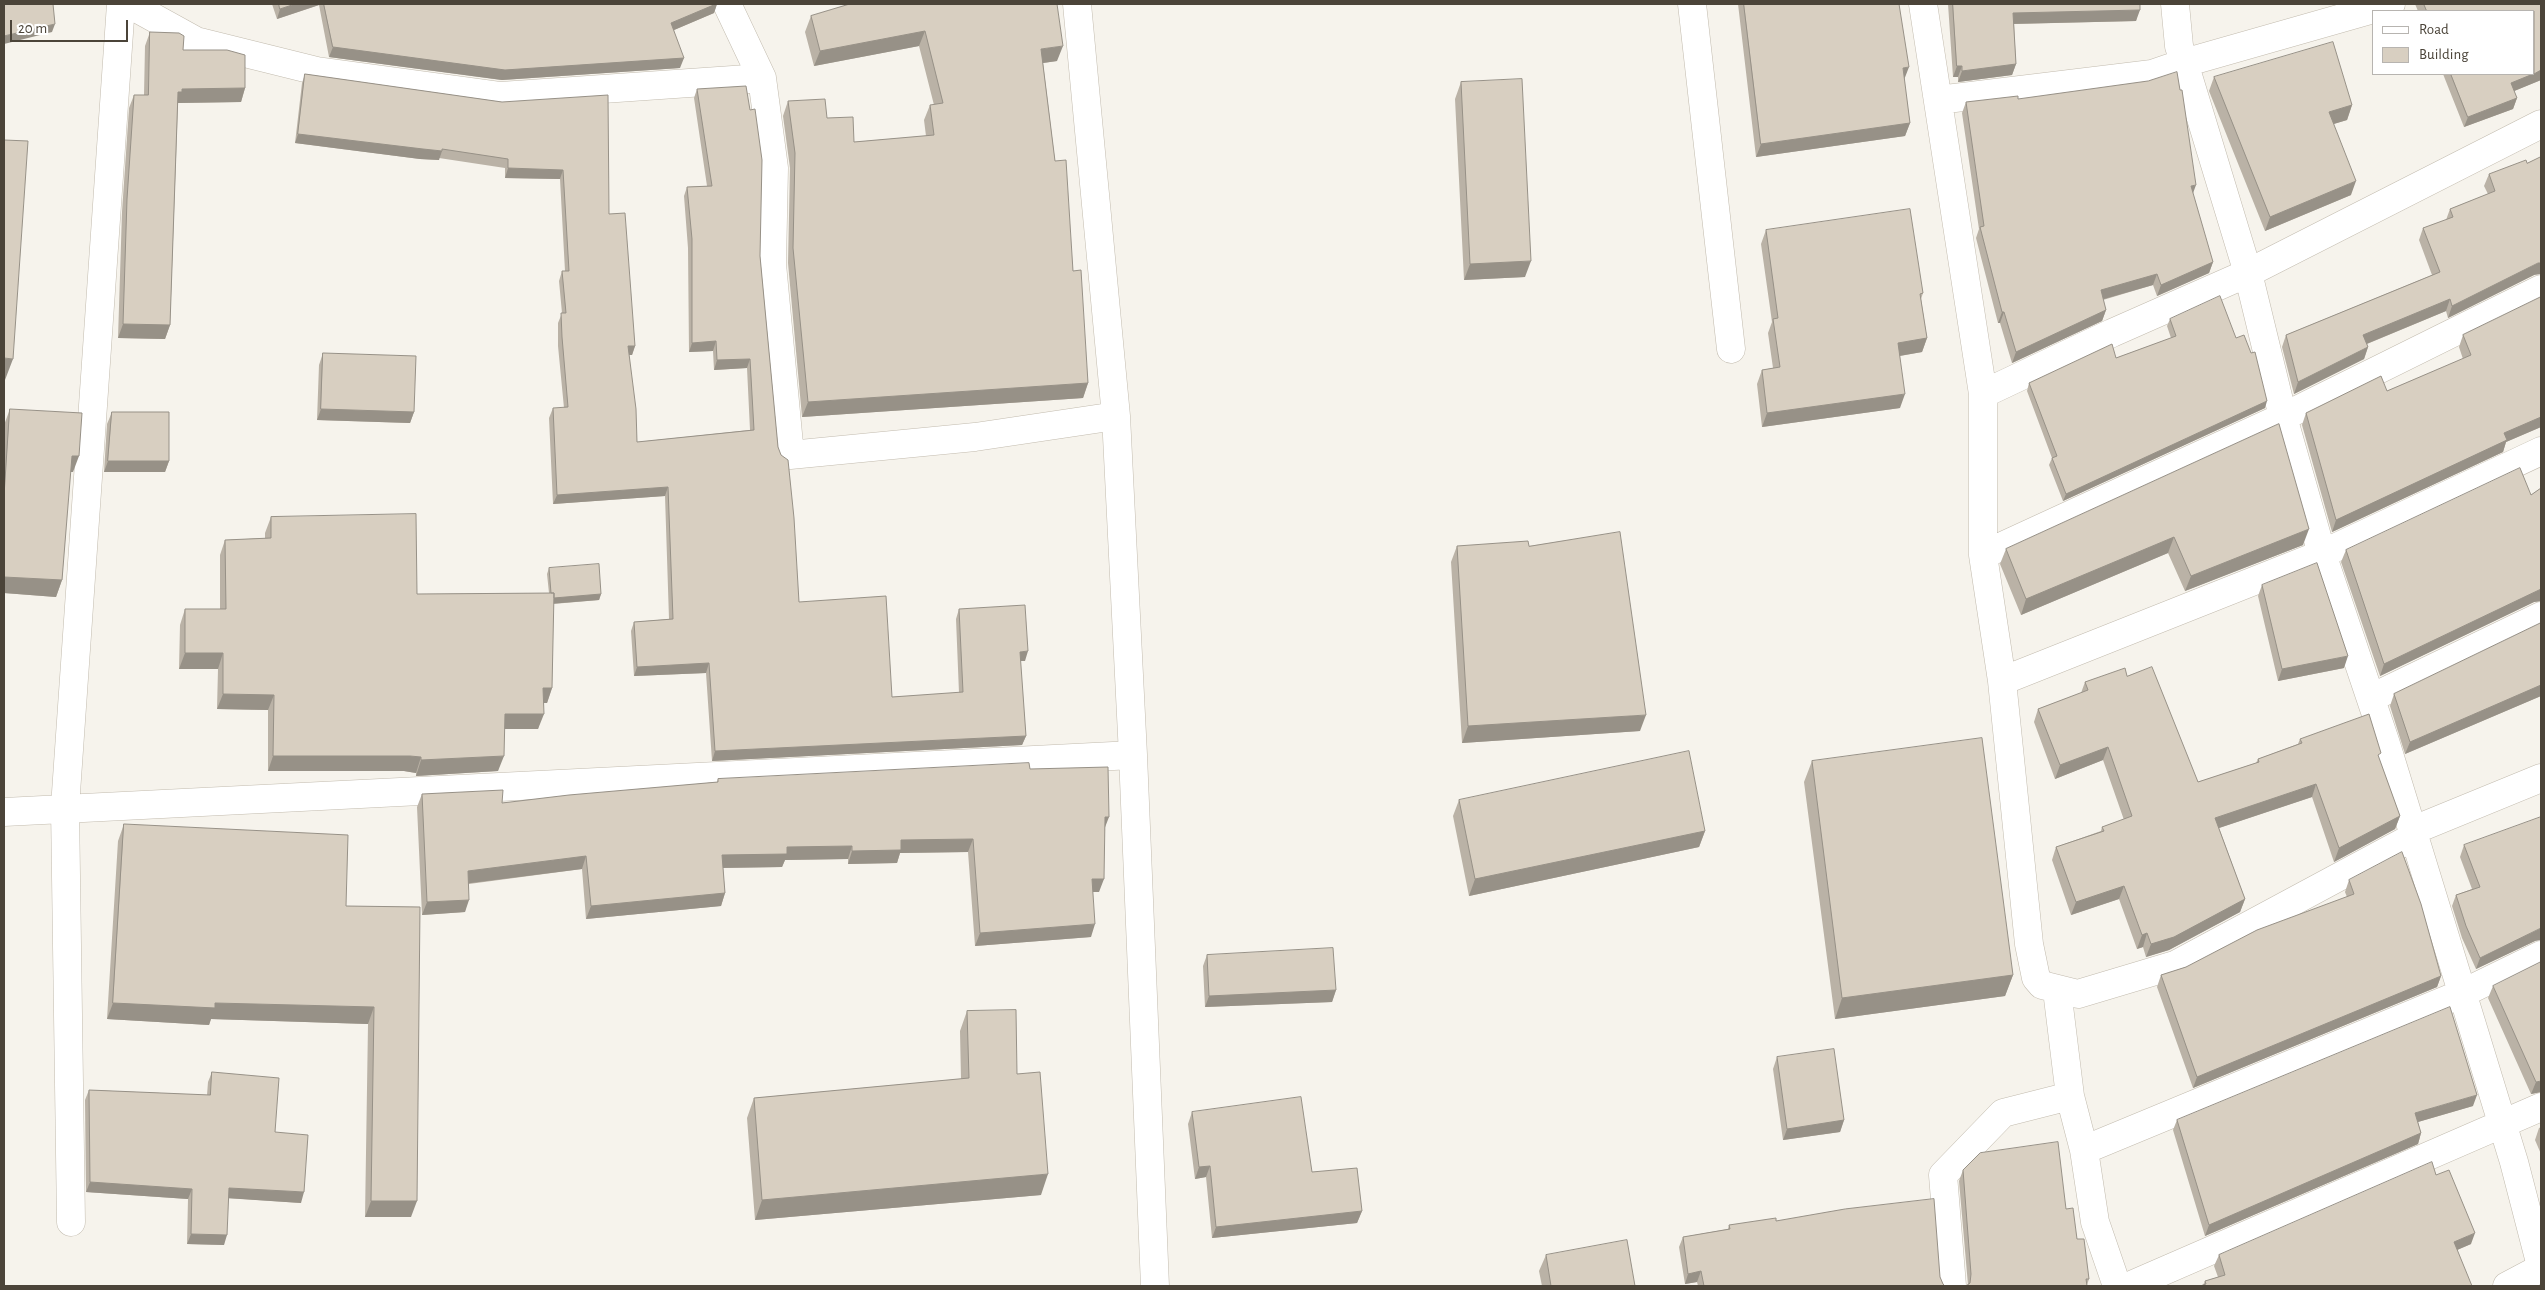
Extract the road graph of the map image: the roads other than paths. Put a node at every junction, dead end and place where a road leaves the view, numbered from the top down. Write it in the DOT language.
graph roads {
  1 [pos="121,4"];
  2 [pos="129,4"];
  3 [pos="727,4"];
  4 [pos="1077,4"];
  5 [pos="1692,4"];
  6 [pos="1923,4"];
  7 [pos="2175,4"];
  8 [pos="2392,4"];
  9 [pos="2184,63"];
  10 [pos="762,78"];
  11 [pos="1938,100"];
  12 [pos="2541,124"];
  13 [pos="2248,273"];
  14 [pos="2541,289"];
  15 [pos="1731,349"];
  16 [pos="1983,394"];
  17 [pos="1116,416"];
  18 [pos="2282,417"];
  19 [pos="2541,451"];
  20 [pos="1983,554"];
  21 [pos="2322,554"];
  22 [pos="2541,616"];
  23 [pos="2002,681"];
  24 [pos="2371,698"];
  25 [pos="1133,755"];
  26 [pos="2541,778"];
  27 [pos="65,807"];
  28 [pos="4,812"];
  29 [pos="2415,836"];
  30 [pos="2541,955"];
  31 [pos="2057,990"];
  32 [pos="2461,994"];
  33 [pos="2070,1096"];
  34 [pos="2541,1107"];
  35 [pos="2503,1124"];
  36 [pos="2084,1150"];
  37 [pos="71,1222"];
  38 [pos="2541,1267"];
  39 [pos="1155,1286"];
  40 [pos="1952,1286"];
  41 [pos="2117,1286"];
  42 [pos="2129,1286"];
  43 [pos="2507,1286"];
  1 -- 27 [label="street"];
  2 -- 10 [label="street"];
  3 -- 10 [label="street"];
  4 -- 17 [label="street"];
  5 -- 15 [label="street"];
  6 -- 11 [label="street"];
  7 -- 9 [label="street"];
  8 -- 9 [label="street"];
  9 -- 11 [label="street"];
  9 -- 13 [label="street"];
  10 -- 17 [label="street"];
  11 -- 16 [label="street"];
  12 -- 13 [label="street"];
  13 -- 16 [label="street"];
  13 -- 18 [label="street"];
  14 -- 18 [label="street"];
  16 -- 20 [label="street"];
  17 -- 25 [label="street"];
  18 -- 20 [label="street"];
  18 -- 21 [label="street"];
  19 -- 21 [label="street"];
  20 -- 23 [label="street"];
  21 -- 23 [label="street"];
  21 -- 24 [label="street"];
  22 -- 24 [label="street"];
  23 -- 31 [label="street"];
  24 -- 29 [label="street"];
  25 -- 27 [label="street"];
  25 -- 39 [label="street"];
  26 -- 29 [label="street"];
  27 -- 28 [label="street"];
  27 -- 37 [label="street"];
  29 -- 31 [label="street"];
  29 -- 32 [label="street"];
  30 -- 32 [label="street"];
  31 -- 33 [label="street"];
  32 -- 35 [label="street"];
  32 -- 36 [label="street"];
  33 -- 36 [label="street"];
  33 -- 40 [label="street"];
  34 -- 35 [label="street"];
  35 -- 38 [label="street"];
  35 -- 42 [label="street"];
  36 -- 41 [label="street"];
  38 -- 43 [label="street"];
}
